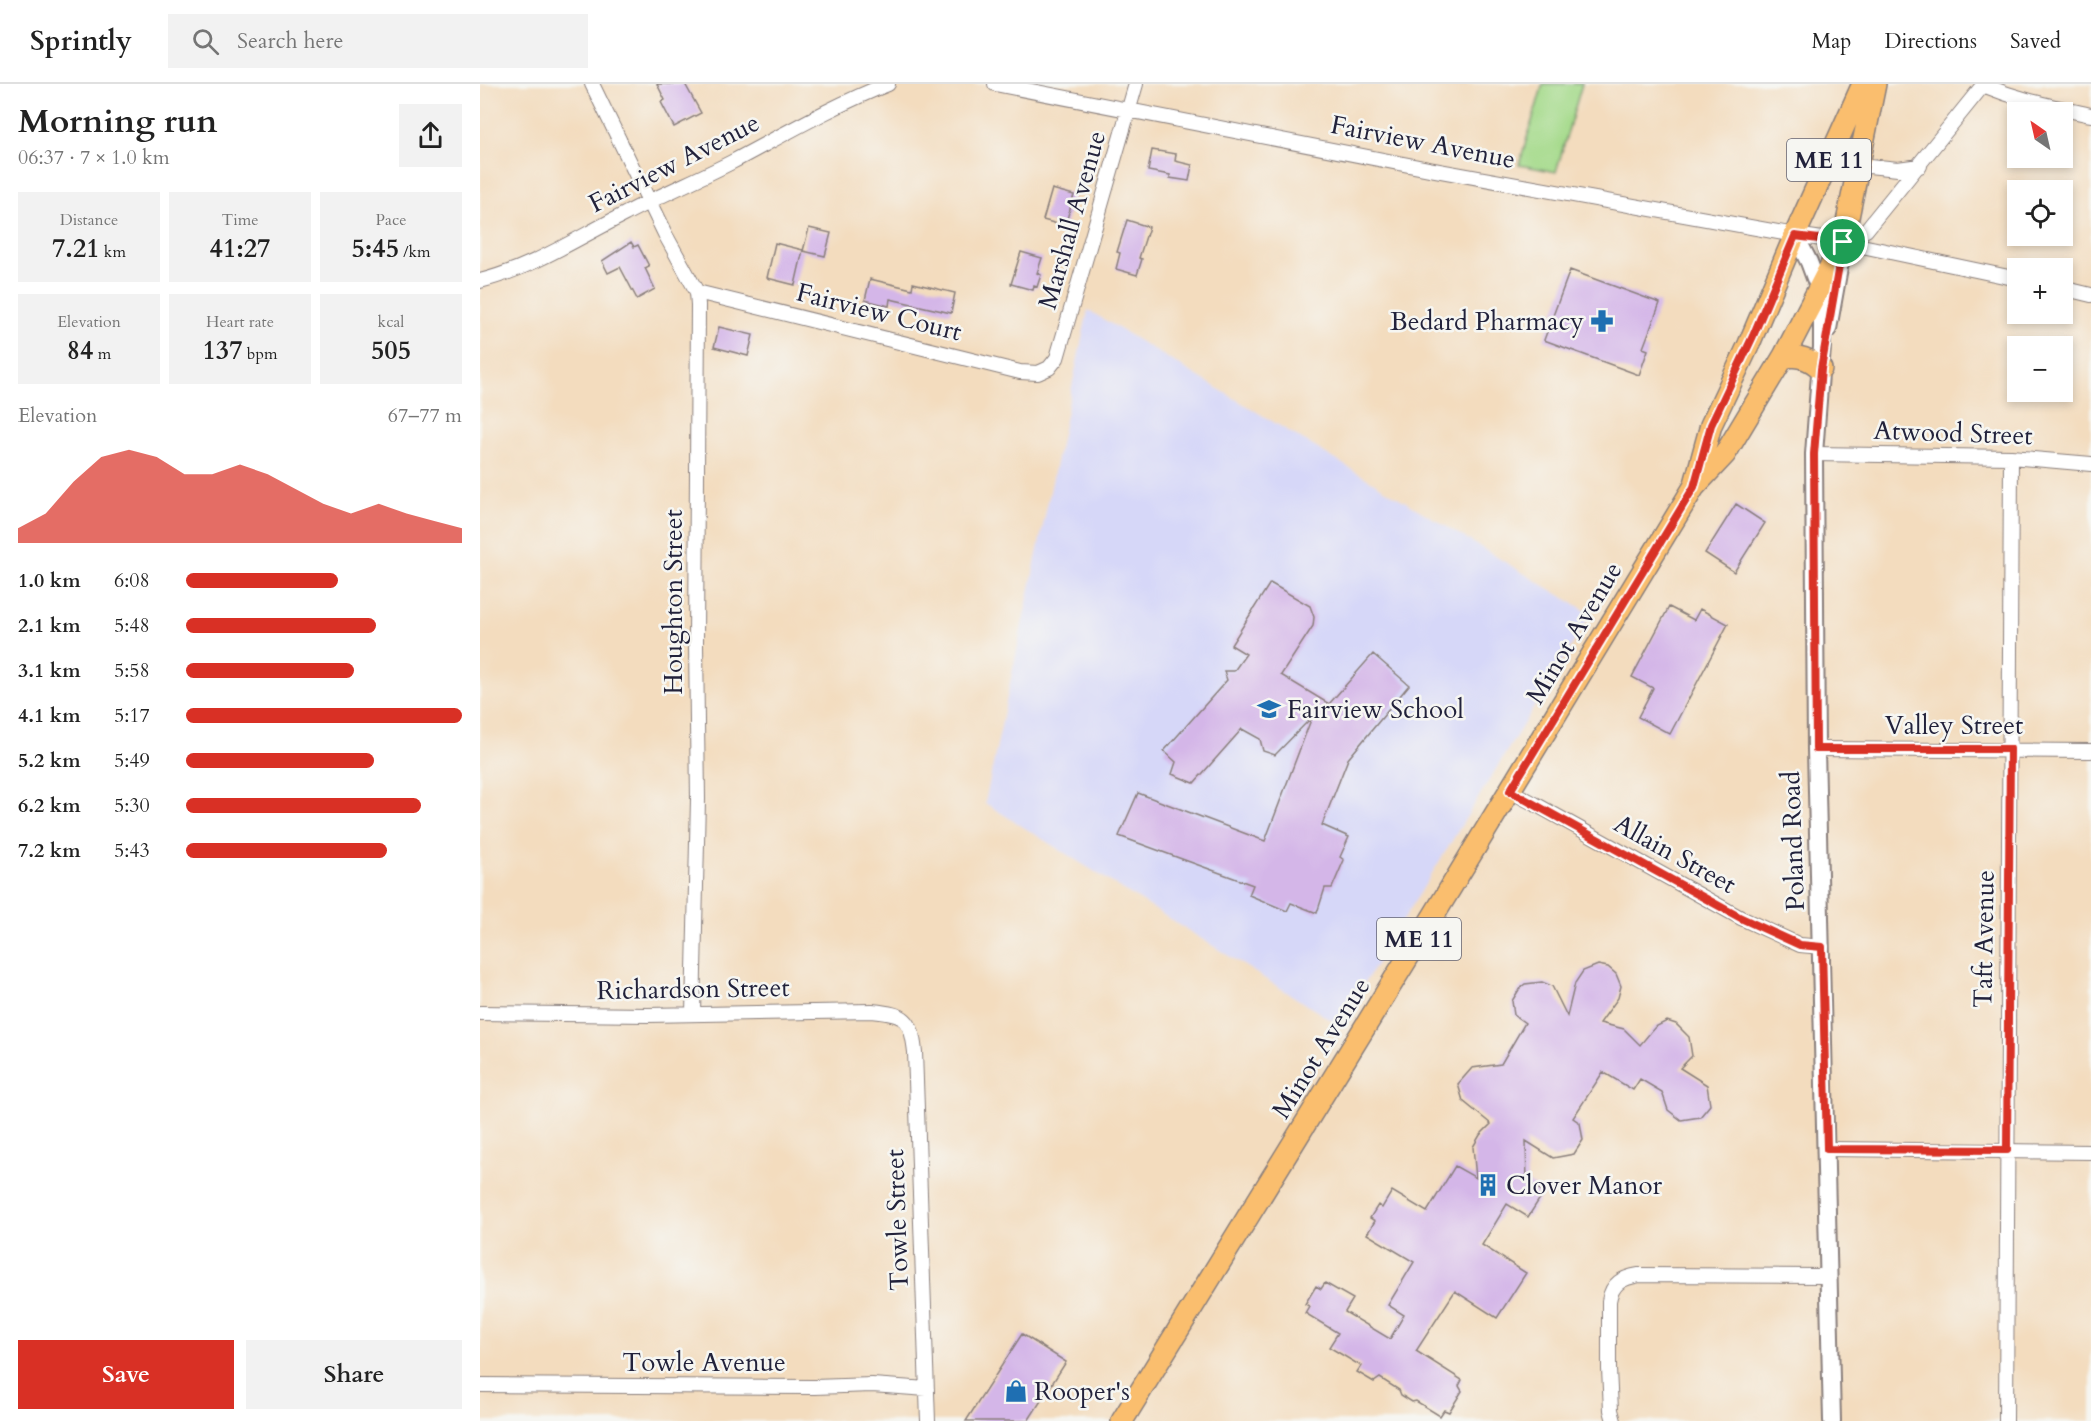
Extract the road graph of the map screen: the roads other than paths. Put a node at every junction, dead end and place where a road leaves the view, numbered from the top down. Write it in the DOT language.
graph roads {
  1 [pos="592,84"];
  2 [pos="888,84"];
  3 [pos="995,84"];
  4 [pos="1136,84"];
  5 [pos="1863,84"];
  6 [pos="1875,84"];
  7 [pos="1984,85"];
  8 [pos="1128,109"];
  9 [pos="2091,115"];
  10 [pos="1859,165"];
  11 [pos="1826,166"];
  12 [pos="1920,166"];
  13 [pos="650,202"];
  14 [pos="1795,236"];
  15 [pos="1843,242"];
  16 [pos="2007,277"];
  17 [pos="480,281"];
  18 [pos="1818,289"];
  19 [pos="2073,290"];
  20 [pos="697,292"];
  21 [pos="2091,294"];
  22 [pos="1784,356"];
  23 [pos="1049,368"];
  24 [pos="1821,369"];
  25 [pos="1814,454"];
  26 [pos="2011,457"];
  27 [pos="2091,464"];
  28 [pos="1694,487"];
  29 [pos="1816,749"];
  30 [pos="2010,749"];
  31 [pos="2091,751"];
  32 [pos="1510,791"];
  33 [pos="1822,947"];
  34 [pos="480,1013"];
  35 [pos="693,1014"];
  36 [pos="905,1019"];
  37 [pos="1827,1149"];
  38 [pos="2007,1150"];
  39 [pos="2091,1152"];
  40 [pos="1827,1276"];
  41 [pos="480,1385"];
  42 [pos="927,1389"];
  43 [pos="928,1421"];
  44 [pos="1122,1421"];
  45 [pos="1614,1421"];
  46 [pos="1832,1421"];
  47 [pos="2006,1421"];
  1 -- 13 [label="street, Houghton Street"];
  2 -- 13 [label="street, Fairview Avenue"];
  3 -- 8 [label="street, Fairview Avenue"];
  4 -- 8 [label="street, Marshall Avenue"];
  5 -- 11 [label="main road, Minot Avenue / ME 11"];
  6 -- 10 [label="main road, ME 11"];
  7 -- 9 [label="street"];
  7 -- 12 [label="street"];
  8 -- 14 [label="street, Fairview Avenue"];
  8 -- 23 [label="street, Marshall Avenue"];
  10 -- 11 [label="street"];
  10 -- 12 [label="street"];
  10 -- 15 [label="main road, ME 11"];
  11 -- 14 [label="main road, Minot Avenue / ME 11"];
  12 -- 15 [label="street"];
  13 -- 17 [label="street, Fairview Avenue"];
  13 -- 20 [label="street, Houghton Street"];
  14 -- 15 [label="street, Fairview Avenue"];
  14 -- 18 [label="street, Poland Road"];
  14 -- 28 [label="main road, Minot Avenue / ME 11"];
  15 -- 16 [label="street, Fairview Avenue"];
  15 -- 18 [label="main road, Minot Avenue / ME 11"];
  15 -- 24 [label="street, Poland Road"];
  18 -- 22 [label="main road, Minot Avenue / ME 11"];
  18 -- 24 [label="street, Poland Road"];
  19 -- 21 [label="street"];
  20 -- 23 [label="street, Fairview Court"];
  20 -- 35 [label="street, Houghton Street"];
  22 -- 24 [label="main road"];
  22 -- 28 [label="main road, Minot Avenue / ME 11"];
  24 -- 25 [label="street, Poland Road"];
  25 -- 26 [label="street, Atwood Street"];
  25 -- 29 [label="street, Poland Road"];
  26 -- 27 [label="street, Atwood Street"];
  26 -- 30 [label="street, Taft Avenue"];
  28 -- 32 [label="main road, Minot Avenue / ME 11"];
  29 -- 30 [label="street, Valley Street"];
  29 -- 33 [label="street, Poland Road"];
  30 -- 31 [label="street, Valley Street"];
  30 -- 38 [label="street, Taft Avenue"];
  32 -- 33 [label="street, Allain Street"];
  32 -- 44 [label="main road, Minot Avenue / ME 11"];
  33 -- 37 [label="street, Poland Road"];
  34 -- 35 [label="street, Richardson Street"];
  35 -- 36 [label="street, Richardson Street"];
  36 -- 42 [label="street, Towle Street"];
  37 -- 38 [label="street"];
  37 -- 40 [label="street, Poland Road"];
  38 -- 39 [label="street"];
  38 -- 47 [label="street, Taft Avenue"];
  40 -- 45 [label="street"];
  40 -- 46 [label="street, Poland Road"];
  41 -- 42 [label="street, Towle Avenue"];
  42 -- 43 [label="street, Towle Street"];
}
